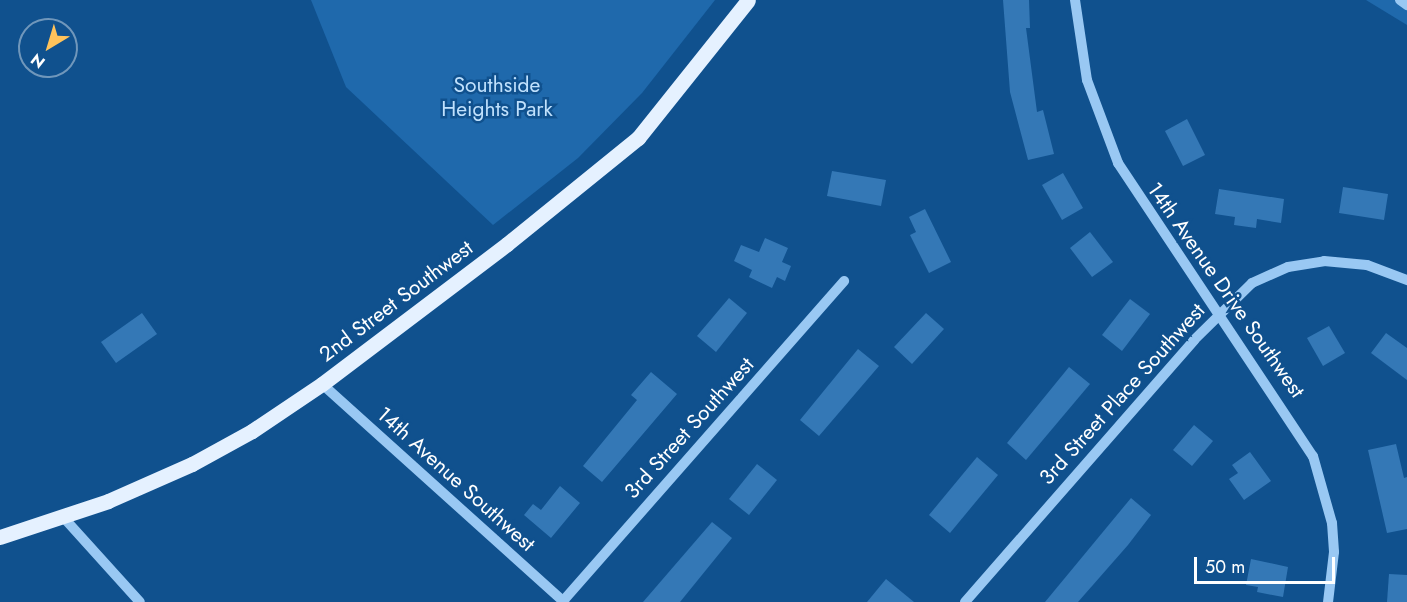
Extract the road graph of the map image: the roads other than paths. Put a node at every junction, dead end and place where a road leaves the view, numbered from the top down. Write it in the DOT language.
graph roads {
  1 [pos="748,0"];
  2 [pos="1075,0"];
  3 [pos="1400,0"];
  4 [pos="1407,4"];
  5 [pos="1407,280"];
  6 [pos="844,281"];
  7 [pos="1220,314"];
  8 [pos="322,384"];
  9 [pos="64,518"];
  10 [pos="0,537"];
  11 [pos="563,601"];
  12 [pos="140,602"];
  13 [pos="965,602"];
  14 [pos="1328,602"];
  1 -- 8 [label="main road, 2nd Street Southwest"];
  2 -- 7 [label="street, 14th Avenue Drive Southwest"];
  3 -- 4 [label="street"];
  5 -- 7 [label="street, 3rd Street Place Southwest"];
  6 -- 11 [label="street, 3rd Street Southwest"];
  7 -- 13 [label="street, 3rd Street Place Southwest"];
  7 -- 14 [label="street, 14th Avenue Drive Southwest"];
  8 -- 9 [label="main road, 2nd Street Southwest"];
  8 -- 11 [label="street, 14th Avenue Southwest"];
  9 -- 10 [label="main road, 2nd Street Southwest"];
  9 -- 12 [label="street"];
}
